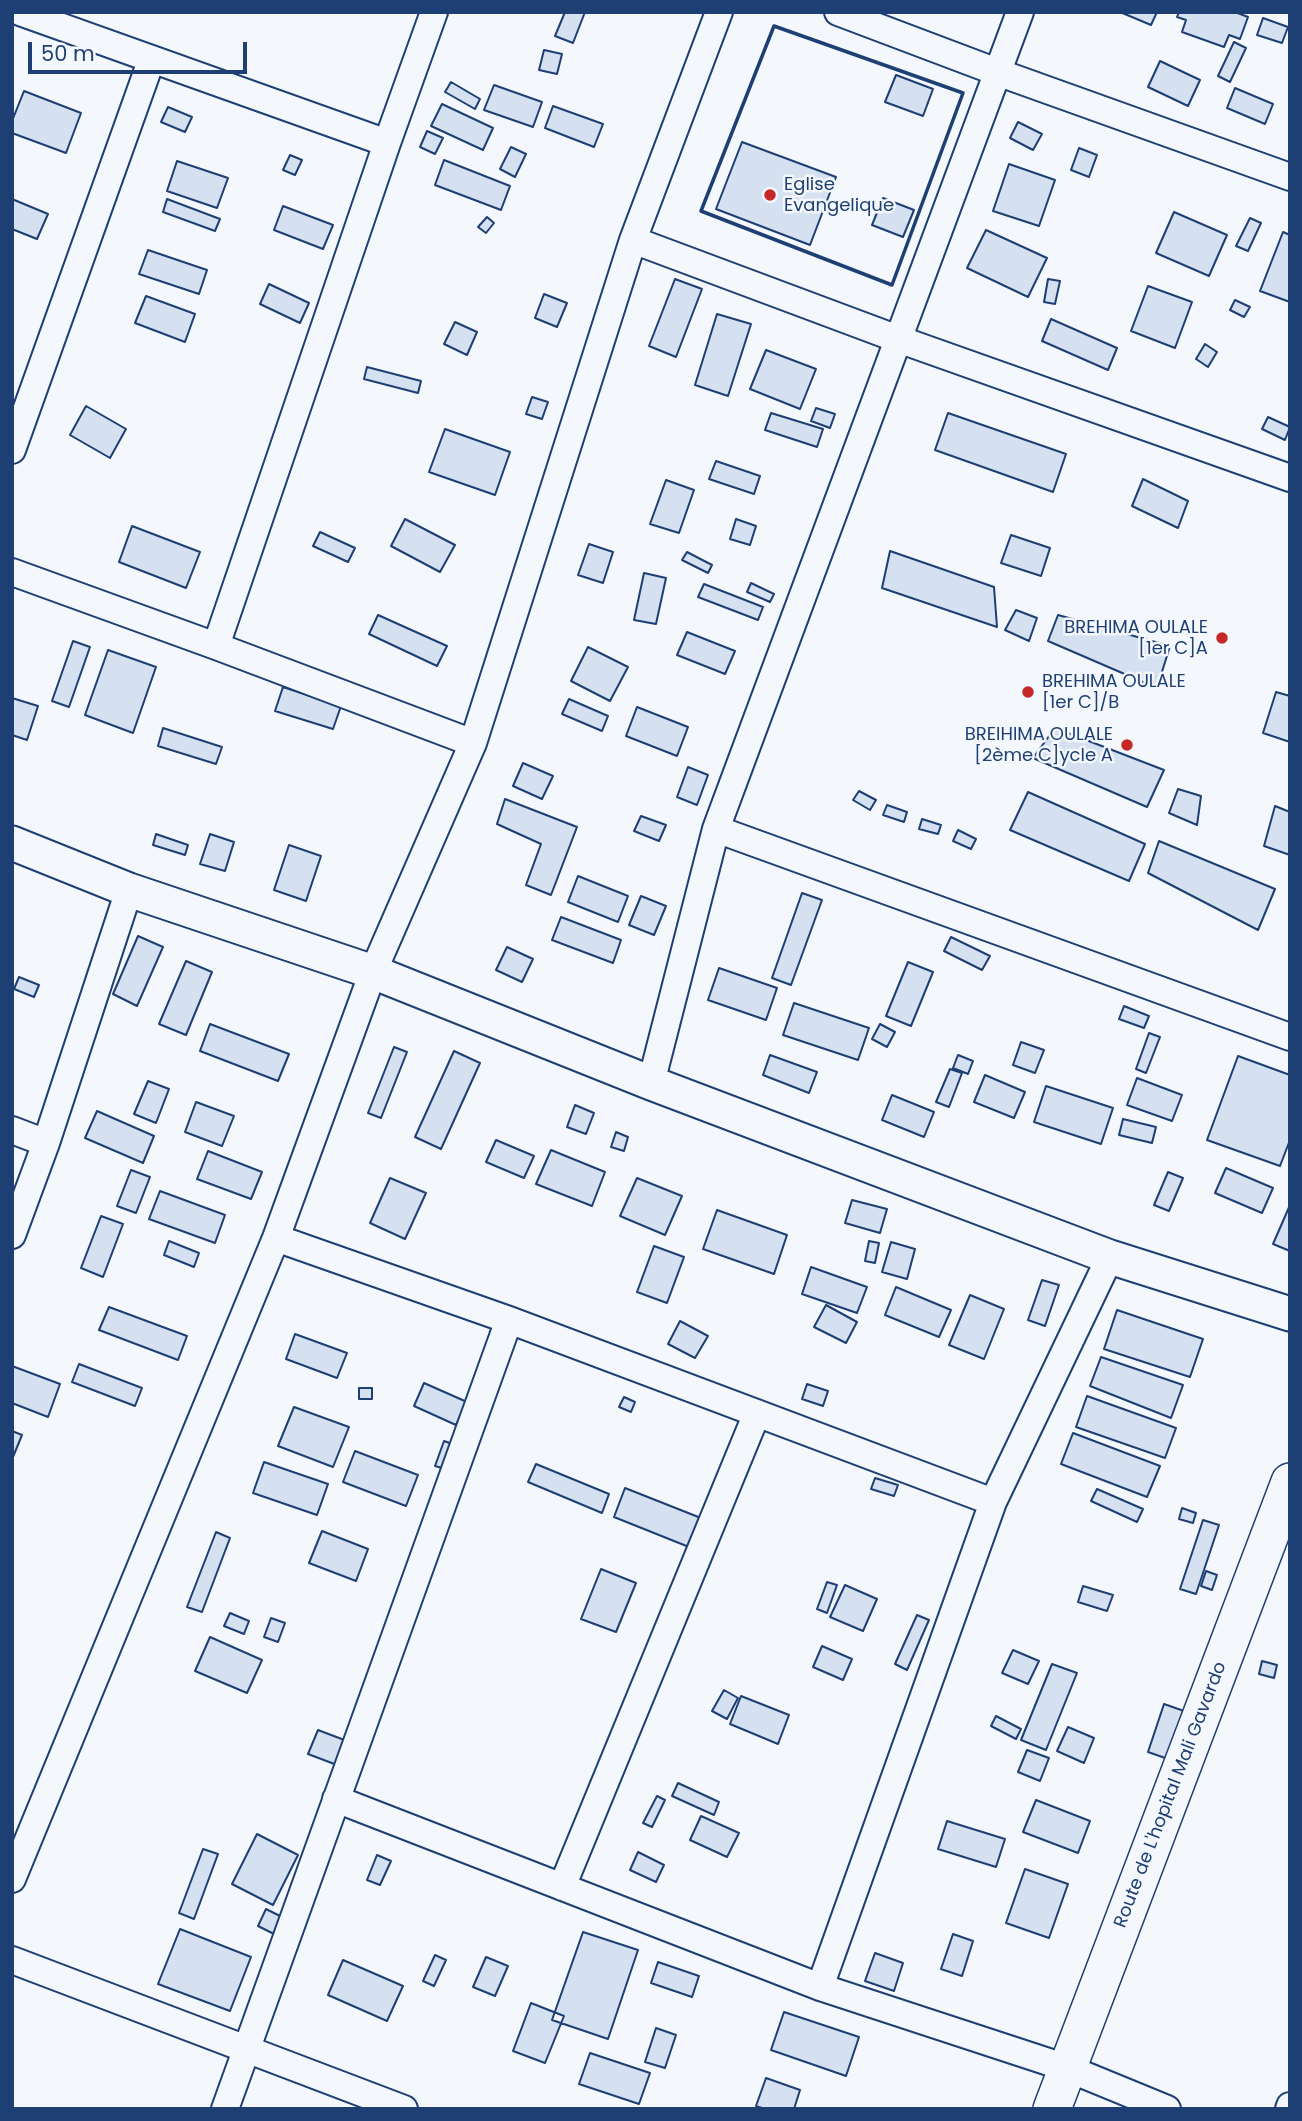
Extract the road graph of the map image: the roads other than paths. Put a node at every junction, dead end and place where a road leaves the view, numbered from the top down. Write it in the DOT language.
graph roads {
  1 [pos="20,12"];
  2 [pos="434,12"];
  3 [pos="719,12"];
  4 [pos="838,12"];
  5 [pos="1020,12"];
  6 [pos="151,61"];
  7 [pos="997,72"];
  8 [pos="387,143"];
  9 [pos="1290,177"];
  10 [pos="633,240"];
  11 [pos="898,340"];
  12 [pos="12,450"];
  13 [pos="1290,478"];
  14 [pos="12,572"];
  15 [pos="216,646"];
  16 [pos="473,744"];
  17 [pos="716,829"];
  18 [pos="12,843"];
  19 [pos="129,890"];
  20 [pos="373,972"];
  21 [pos="1290,1037"];
  22 [pos="651,1083"];
  23 [pos="12,1130"];
  24 [pos="46,1143"];
  25 [pos="12,1235"];
  26 [pos="275,1238"];
  27 [pos="1110,1257"];
  28 [pos="1290,1314"];
  29 [pos="509,1320"];
  30 [pos="757,1413"];
  31 [pos="1290,1482"];
  32 [pos="993,1502"];
  33 [pos="336,1799"];
  34 [pos="12,1879"];
  35 [pos="562,1887"];
  36 [pos="12,1960"];
  37 [pos="820,1987"];
  38 [pos="246,2049"];
  39 [pos="1068,2068"];
  40 [pos="225,2109"];
  41 [pos="404,2109"];
  42 [pos="1052,2109"];
  43 [pos="1167,2109"];
  1 -- 6 [label="street"];
  2 -- 8 [label="street"];
  3 -- 10 [label="street"];
  4 -- 7 [label="street"];
  5 -- 7 [label="street"];
  6 -- 8 [label="street"];
  6 -- 12 [label="street"];
  7 -- 9 [label="street"];
  7 -- 11 [label="street"];
  8 -- 15 [label="street"];
  10 -- 11 [label="street"];
  10 -- 16 [label="street"];
  11 -- 13 [label="street"];
  11 -- 17 [label="street"];
  14 -- 15 [label="street"];
  15 -- 16 [label="street"];
  16 -- 20 [label="street"];
  17 -- 21 [label="street"];
  17 -- 22 [label="street"];
  18 -- 19 [label="street"];
  19 -- 20 [label="street"];
  19 -- 24 [label="street"];
  20 -- 22 [label="street"];
  20 -- 26 [label="street"];
  22 -- 27 [label="street"];
  23 -- 24 [label="street"];
  24 -- 25 [label="street"];
  26 -- 29 [label="street"];
  26 -- 34 [label="street"];
  27 -- 28 [label="street"];
  27 -- 32 [label="street"];
  29 -- 30 [label="street"];
  29 -- 33 [label="street"];
  30 -- 32 [label="street"];
  30 -- 35 [label="street"];
  31 -- 39 [label="main road, Route de L'hopital Mali Gavardo"];
  32 -- 37 [label="street"];
  33 -- 35 [label="street"];
  33 -- 38 [label="street"];
  35 -- 37 [label="street"];
  36 -- 38 [label="street"];
  37 -- 39 [label="street"];
  38 -- 40 [label="street"];
  38 -- 41 [label="street"];
  39 -- 42 [label="main road, Route de L'hopital Mali Gavardo"];
  39 -- 43 [label="street"];
}
